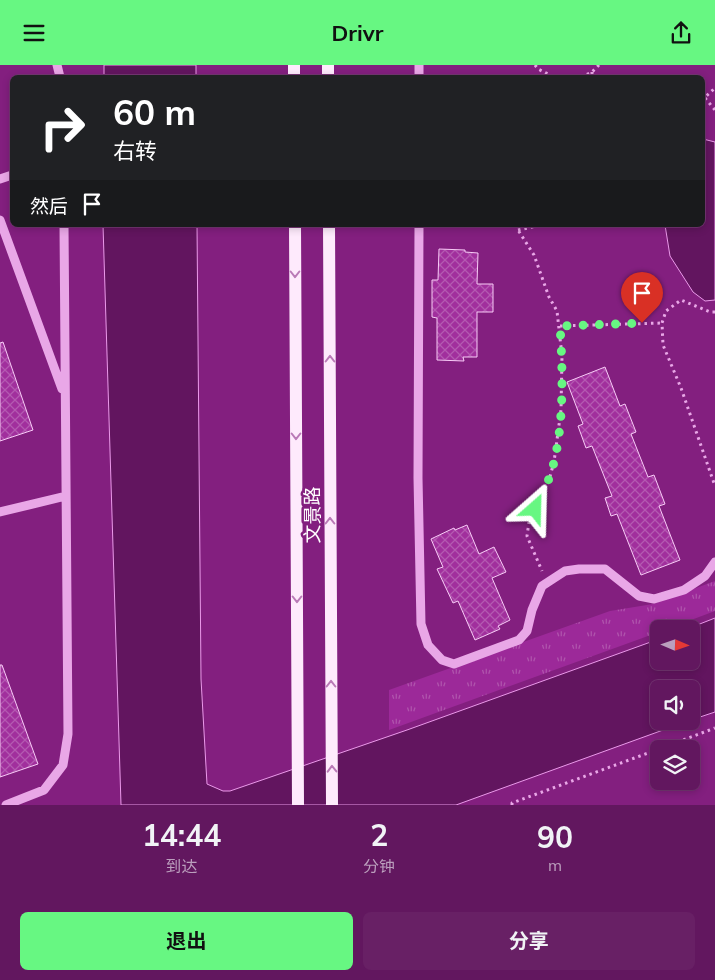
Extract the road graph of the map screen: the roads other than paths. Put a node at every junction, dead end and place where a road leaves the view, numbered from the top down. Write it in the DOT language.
graph roads {
  1 [pos="0,219"];
  2 [pos="64,227"];
  3 [pos="295,227"];
  4 [pos="329,227"];
  5 [pos="419,227"];
  6 [pos="65,397"];
  7 [pos="66,496"];
  8 [pos="0,512"];
  9 [pos="715,562"];
  10 [pos="6,805"];
  11 [pos="298,805"];
  12 [pos="332,805"];
  1 -- 6 [label="lane"];
  2 -- 6 [label="lane"];
  3 -- 11 [label="main road, 文景路, one-way"];
  12 -- 4 [label="main road, 文景路, one-way"];
  5 -- 9 [label="lane"];
  6 -- 7 [label="lane"];
  7 -- 8 [label="lane"];
  7 -- 10 [label="lane"];
}
